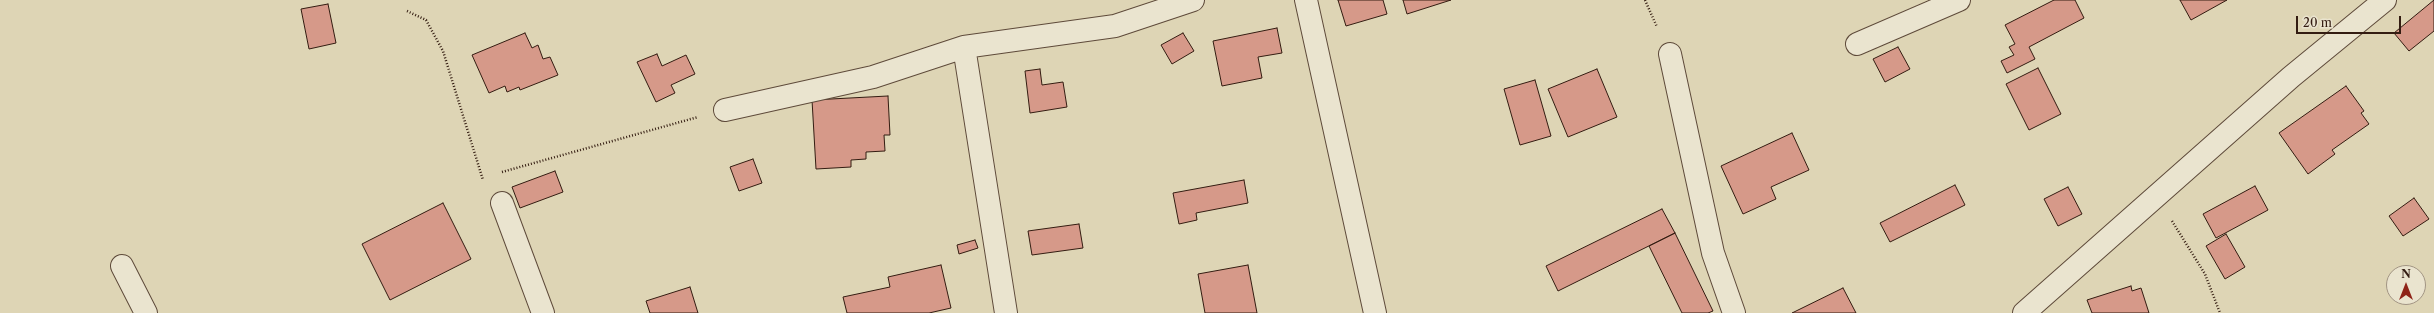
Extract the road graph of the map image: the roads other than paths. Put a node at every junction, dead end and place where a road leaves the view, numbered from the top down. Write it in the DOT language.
graph roads {
  1 [pos="1193,0"];
  2 [pos="1306,0"];
  3 [pos="1959,0"];
  4 [pos="2385,0"];
  5 [pos="1857,44"];
  6 [pos="964,47"];
  7 [pos="1670,54"];
  8 [pos="725,110"];
  9 [pos="502,203"];
  10 [pos="122,266"];
  11 [pos="146,313"];
  12 [pos="543,313"];
  13 [pos="1006,313"];
  14 [pos="1375,313"];
  15 [pos="1734,313"];
  16 [pos="2024,313"];
  1 -- 6 [label="street"];
  2 -- 14 [label="street"];
  3 -- 5 [label="street"];
  4 -- 16 [label="street"];
  6 -- 8 [label="street"];
  6 -- 13 [label="street"];
  7 -- 15 [label="street"];
  9 -- 12 [label="street"];
  10 -- 11 [label="street"];
}
